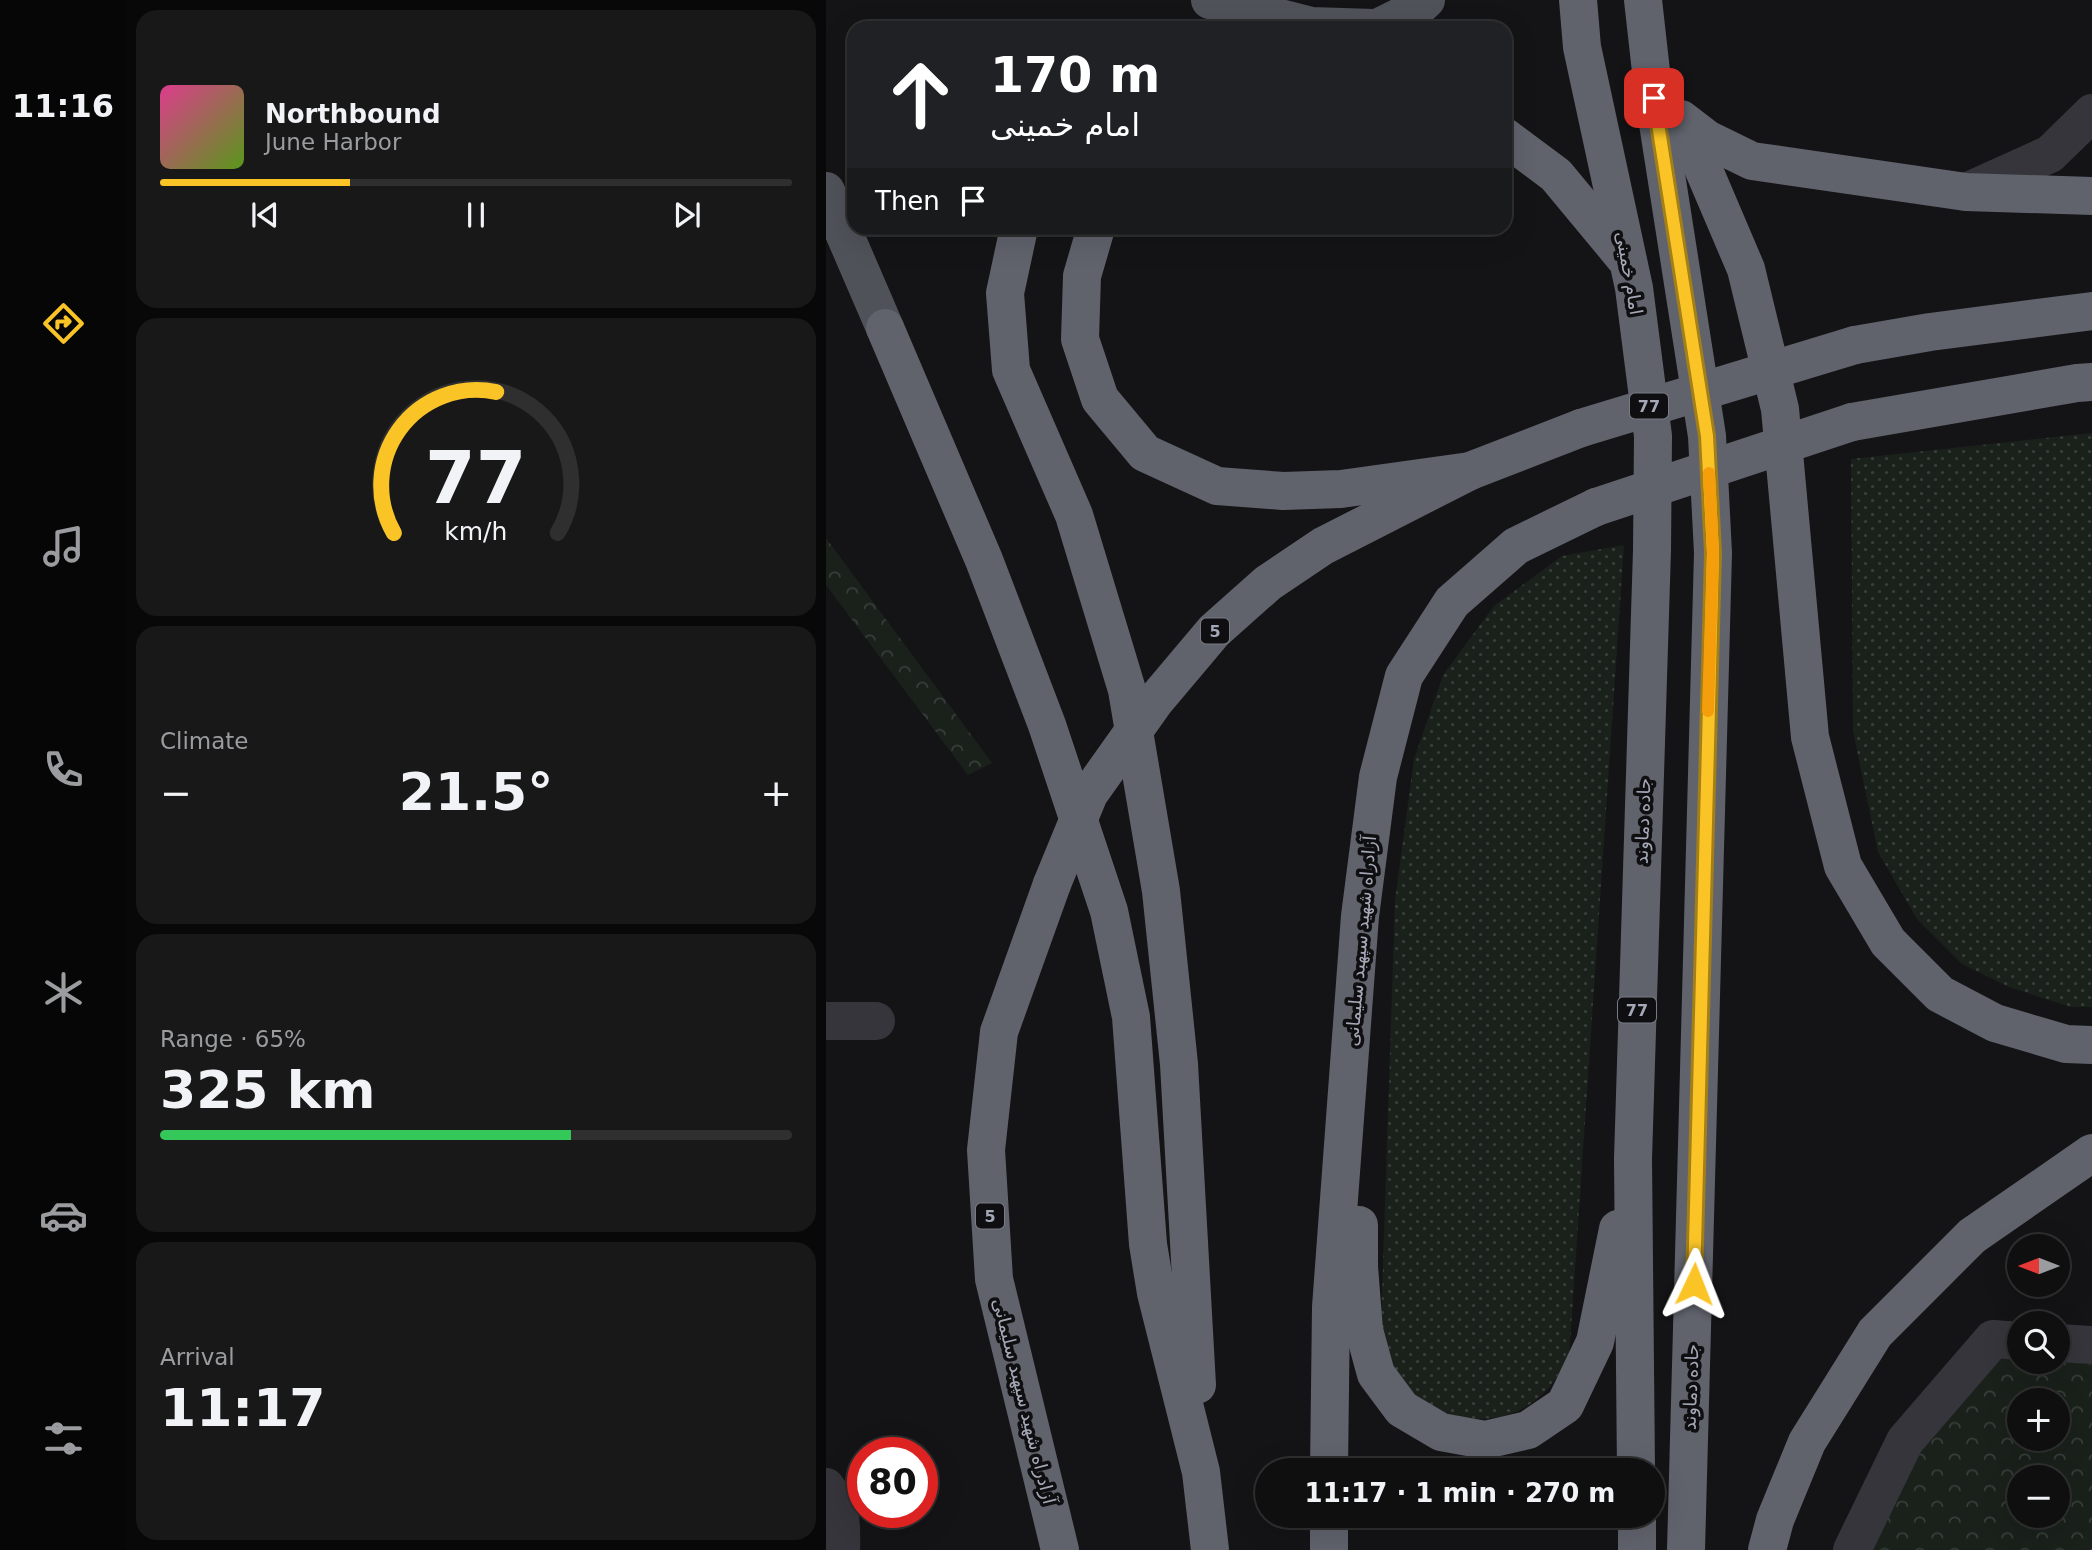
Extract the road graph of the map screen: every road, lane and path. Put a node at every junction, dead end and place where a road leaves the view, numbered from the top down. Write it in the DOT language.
graph roads {
  1 [pos="1210,0"];
  2 [pos="1426,0"];
  3 [pos="1578,0"];
  4 [pos="1643,0"];
  5 [pos="1292,21"];
  6 [pos="1391,21"];
  7 [pos="1654,98"];
  8 [pos="2092,113"];
  9 [pos="1512,142"];
  10 [pos="826,191"];
  11 [pos="1966,192"];
  12 [pos="2092,196"];
  13 [pos="1017,235"];
  14 [pos="1094,235"];
  15 [pos="1629,264"];
  16 [pos="2092,310"];
  17 [pos="885,328"];
  18 [pos="2087,383"];
  19 [pos="1470,471"];
  20 [pos="1652,550"];
  21 [pos="1360,916"];
  22 [pos="826,1021"];
  23 [pos="876,1021"];
  24 [pos="2092,1045"];
  25 [pos="2092,1153"];
  26 [pos="1633,1158"];
  27 [pos="2007,1340"];
  28 [pos="2070,1344"];
  29 [pos="2092,1345"];
  30 [pos="1329,1458"];
  31 [pos="1636,1458"];
  32 [pos="1201,1472"];
  33 [pos="826,1487"];
  34 [pos="1329,1528"];
  35 [pos="1637,1528"];
  36 [pos="841,1550"];
  37 [pos="1060,1550"];
  38 [pos="1210,1550"];
  39 [pos="1329,1550"];
  40 [pos="1637,1550"];
  41 [pos="1686,1550"];
  42 [pos="1767,1550"];
  43 [pos="1852,1550"];
  1 -- 5 [label="main road"];
  2 -- 6 [label="main road"];
  3 -- 15 [label="highway, امام خمینی / 77"];
  4 -- 7 [label="highway"];
  7 -- 11 [label="highway"];
  7 -- 24 [label="highway"];
  7 -- 41 [label="highway, جاده دماوند"];
  8 -- 11 [label="street"];
  9 -- 15 [label="highway"];
  10 -- 17 [label="main road"];
  11 -- 12 [label="highway"];
  13 -- 32 [label="highway"];
  14 -- 19 [label="highway"];
  15 -- 20 [label="highway, امام خمینی / 77"];
  16 -- 19 [label="highway, 5, bridge"];
  17 -- 32 [label="highway"];
  18 -- 21 [label="highway, آزادراه شهید سپهبد سلیمانی, bridge"];
  19 -- 37 [label="highway, آزادراه شهید سپهبد سلیمانی / 5, bridge"];
  20 -- 26 [label="highway, جاده دماوند / 77"];
  21 -- 26 [label="highway"];
  21 -- 30 [label="highway, آزادراه شهید سپهبد سلیمانی"];
  22 -- 23 [label="street"];
  25 -- 42 [label="highway"];
  26 -- 31 [label="highway, جاده دماوند / 77"];
  27 -- 43 [label="street"];
  28 -- 29 [label="street"];
  32 -- 38 [label="highway"];
  33 -- 36 [label="street"];
  34 -- 39 [label="highway"];
  35 -- 40 [label="highway"];
}
